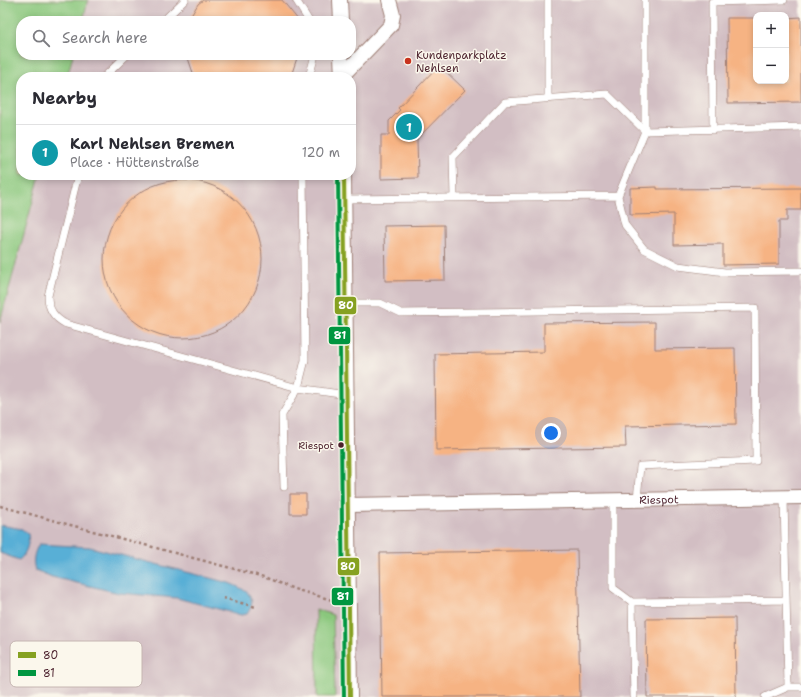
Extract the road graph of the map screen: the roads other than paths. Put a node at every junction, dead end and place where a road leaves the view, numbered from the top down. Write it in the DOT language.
graph roads {
  1 [pos="185,0"];
  2 [pos="296,0"];
  3 [pos="340,0"];
  4 [pos="389,0"];
  5 [pos="548,0"];
  6 [pos="645,0"];
  7 [pos="784,0"];
  8 [pos="168,16"];
  9 [pos="306,16"];
  10 [pos="341,16"];
  11 [pos="122,60"];
  12 [pos="314,60"];
  13 [pos="341,60"];
  14 [pos="109,72"];
  15 [pos="310,72"];
  16 [pos="342,72"];
  17 [pos="347,72"];
  18 [pos="548,98"];
  19 [pos="801,127"];
  20 [pos="713,130"];
  21 [pos="645,131"];
  22 [pos="77,180"];
  23 [pos="303,180"];
  24 [pos="344,180"];
  25 [pos="618,196"];
  26 [pos="454,198"];
  27 [pos="344,199"];
  28 [pos="801,271"];
  29 [pos="346,304"];
  30 [pos="298,388"];
  31 [pos="347,395"];
  32 [pos="284,487"];
  33 [pos="801,496"];
  34 [pos="784,497"];
  35 [pos="613,500"];
  36 [pos="637,500"];
  37 [pos="349,505"];
  38 [pos="786,600"];
  39 [pos="632,602"];
  40 [pos="788,687"];
  41 [pos="801,688"];
  42 [pos="350,697"];
  43 [pos="634,697"];
  44 [pos="765,697"];
  1 -- 8 [label="lane"];
  2 -- 9 [label="lane"];
  3 -- 10 [label="street"];
  4 -- 17 [label="street"];
  5 -- 18 [label="lane"];
  6 -- 21 [label="lane"];
  7 -- 20 [label="lane"];
  11 -- 14 [label="lane"];
  12 -- 15 [label="lane"];
  13 -- 16 [label="street"];
  18 -- 21 [label="lane"];
  18 -- 26 [label="lane"];
  19 -- 20 [label="lane"];
  20 -- 21 [label="lane"];
  21 -- 25 [label="lane"];
  22 -- 30 [label="lane"];
  23 -- 30 [label="lane"];
  24 -- 27 [label="street"];
  25 -- 26 [label="lane"];
  25 -- 28 [label="lane"];
  26 -- 27 [label="lane"];
  27 -- 29 [label="street"];
  29 -- 31 [label="street"];
  29 -- 36 [label="lane"];
  30 -- 31 [label="lane"];
  30 -- 32 [label="lane"];
  31 -- 37 [label="street"];
  33 -- 34 [label="street, Riespot"];
  34 -- 36 [label="street, Riespot"];
  34 -- 38 [label="lane"];
  35 -- 36 [label="street, Riespot"];
  35 -- 37 [label="street, Riespot"];
  35 -- 39 [label="lane"];
  37 -- 42 [label="street"];
  38 -- 39 [label="lane"];
  38 -- 40 [label="lane"];
  39 -- 43 [label="lane"];
  40 -- 41 [label="lane"];
  40 -- 44 [label="lane"];
}
